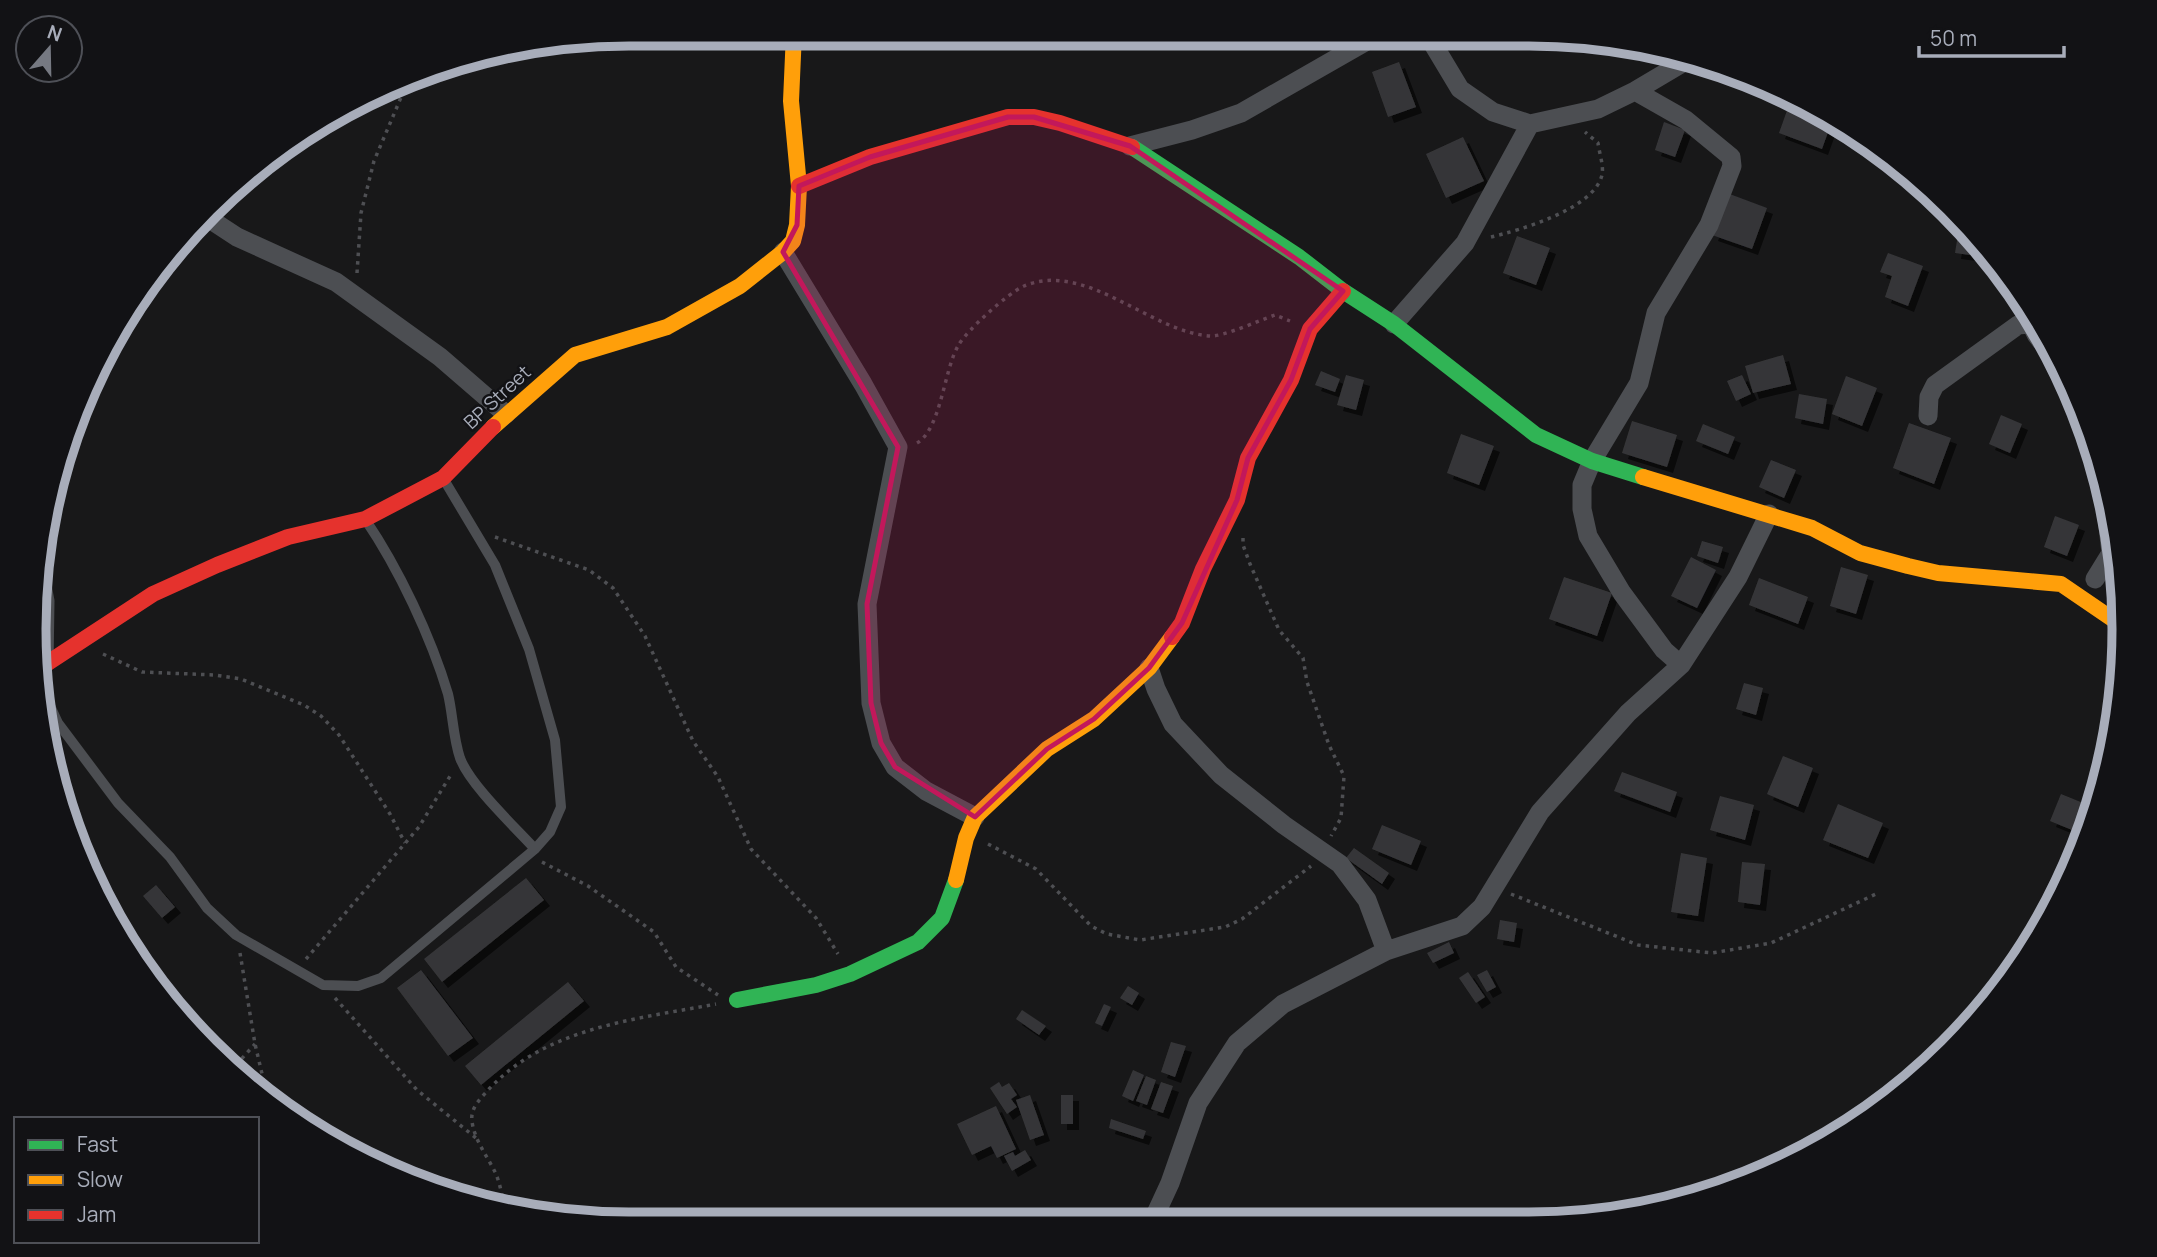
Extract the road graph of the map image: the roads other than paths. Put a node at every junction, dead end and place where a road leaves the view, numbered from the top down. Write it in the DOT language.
graph roads {
  1 [pos="793,46"];
  2 [pos="1358,46"];
  3 [pos="1434,46"];
  4 [pos="1679,65"];
  5 [pos="1635,91"];
  6 [pos="1530,124"];
  7 [pos="1130,146"];
  8 [pos="799,186"];
  9 [pos="212,221"];
  10 [pos="783,252"];
  11 [pos="1343,291"];
  12 [pos="2023,321"];
  13 [pos="1394,324"];
  14 [pos="506,414"];
  15 [pos="1928,416"];
  16 [pos="1592,461"];
  17 [pos="443,478"];
  18 [pos="1769,514"];
  19 [pos="365,519"];
  20 [pos="2108,559"];
  21 [pos="2109,574"];
  22 [pos="2095,579"];
  23 [pos="2061,584"];
  24 [pos="2111,618"];
  25 [pos="47,663"];
  26 [pos="1681,665"];
  27 [pos="1149,668"];
  28 [pos="50,706"];
  29 [pos="975,817"];
  30 [pos="531,852"];
  31 [pos="1386,951"];
  32 [pos="737,1000"];
  33 [pos="1157,1212"];
  1 -- 8 [label="street, BP Street"];
  2 -- 7 [label="street"];
  3 -- 6 [label="street"];
  4 -- 5 [label="street"];
  5 -- 6 [label="street"];
  5 -- 16 [label="street"];
  6 -- 13 [label="street"];
  7 -- 8 [label="street"];
  7 -- 11 [label="street"];
  8 -- 10 [label="street, BP Street"];
  9 -- 14 [label="street"];
  10 -- 14 [label="street, BP Street"];
  10 -- 29 [label="street"];
  11 -- 13 [label="street"];
  11 -- 27 [label="street"];
  12 -- 15 [label="street"];
  13 -- 16 [label="street"];
  14 -- 17 [label="street, BP Street"];
  16 -- 18 [label="street"];
  16 -- 26 [label="street"];
  17 -- 19 [label="street, BP Street"];
  17 -- 30 [label="lane"];
  18 -- 23 [label="street"];
  18 -- 26 [label="street"];
  19 -- 25 [label="street, BP Street"];
  19 -- 30 [label="lane"];
  20 -- 22 [label="street"];
  21 -- 22 [label="street"];
  22 -- 23 [label="street"];
  23 -- 24 [label="street"];
  26 -- 31 [label="street"];
  27 -- 29 [label="street"];
  27 -- 31 [label="street"];
  28 -- 30 [label="lane"];
  29 -- 32 [label="street"];
  31 -- 33 [label="street"];
}
